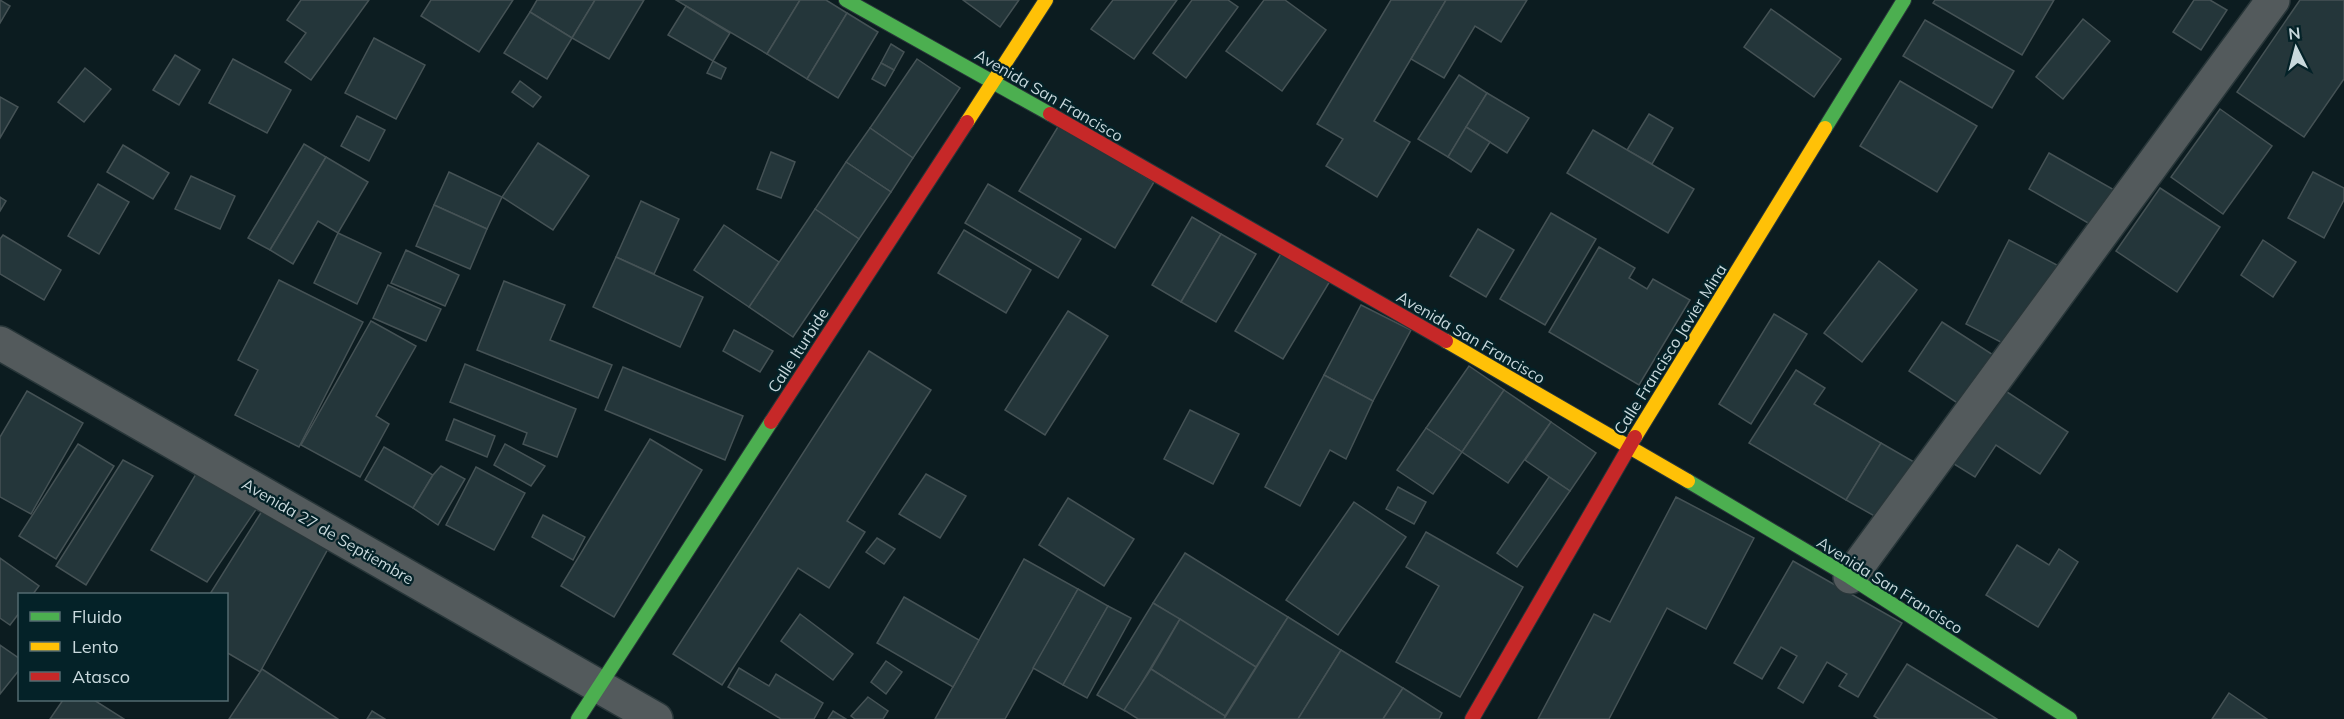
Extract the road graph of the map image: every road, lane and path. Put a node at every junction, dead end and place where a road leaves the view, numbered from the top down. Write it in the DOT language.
graph roads {
  1 [pos="846,0"];
  2 [pos="1046,0"];
  3 [pos="1904,0"];
  4 [pos="2273,0"];
  5 [pos="992,81"];
  6 [pos="0,343"];
  7 [pos="1629,446"];
  8 [pos="1850,577"];
  9 [pos="600,686"];
  10 [pos="578,719"];
  11 [pos="657,719"];
  12 [pos="1472,719"];
  13 [pos="2070,719"];
  1 -- 5 [label="street, Avenida San Francisco"];
  2 -- 5 [label="street, Calle Iturbide"];
  3 -- 7 [label="street, Calle Francisco Javier Mina"];
  4 -- 8 [label="street"];
  5 -- 7 [label="street, Avenida San Francisco"];
  5 -- 9 [label="street, Calle Iturbide"];
  6 -- 9 [label="street, Avenida 27 de Septiembre"];
  7 -- 8 [label="street, Avenida San Francisco"];
  7 -- 12 [label="street, Calle Francisco Javier Mina"];
  8 -- 13 [label="street, Avenida San Francisco"];
  9 -- 10 [label="street, Calle Iturbide"];
  9 -- 11 [label="street, Avenida 27 de Septiembre"];
}
